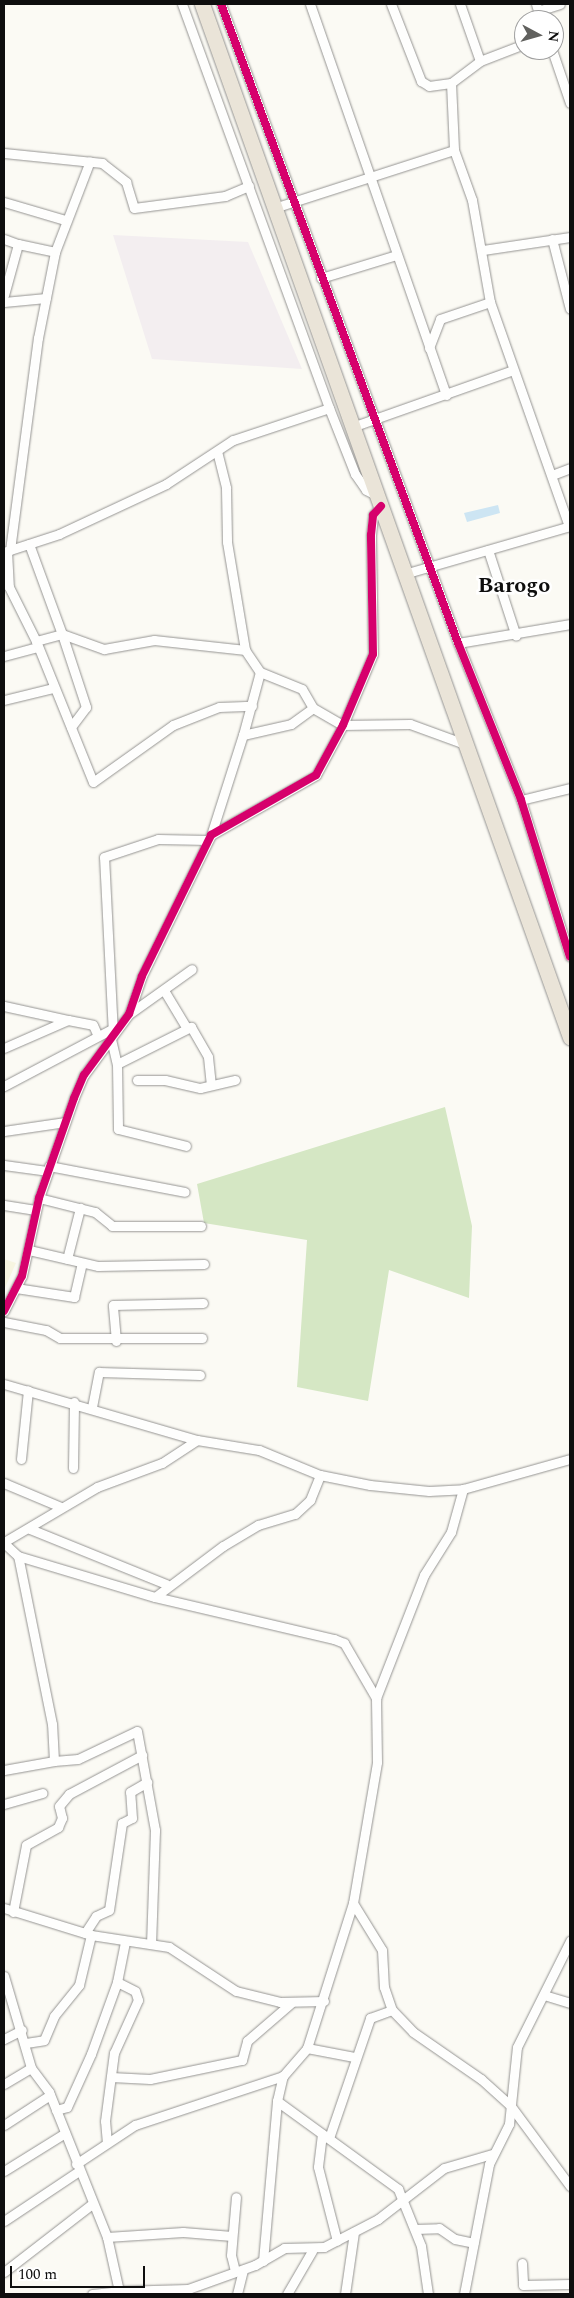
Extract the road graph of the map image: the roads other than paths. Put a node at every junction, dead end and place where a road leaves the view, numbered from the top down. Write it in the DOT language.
graph roads {
  1 [pos="182,4"];
  2 [pos="202,4"];
  3 [pos="221,4"];
  4 [pos="310,4"];
  5 [pos="390,4"];
  6 [pos="460,4"];
  7 [pos="560,4"];
  8 [pos="544,10"];
  9 [pos="514,48"];
  10 [pos="555,60"];
  11 [pos="480,61"];
  12 [pos="451,83"];
  13 [pos="570,102"];
  14 [pos="454,150"];
  15 [pos="4,153"];
  16 [pos="90,161"];
  17 [pos="370,175"];
  18 [pos="249,186"];
  19 [pos="294,200"];
  20 [pos="4,202"];
  21 [pos="274,208"];
  22 [pos="66,220"];
  23 [pos="570,238"];
  24 [pos="4,239"];
  25 [pos="552,239"];
  26 [pos="18,244"];
  27 [pos="483,250"];
  28 [pos="55,252"];
  29 [pos="396,255"];
  30 [pos="321,278"];
  31 [pos="4,294"];
  32 [pos="46,298"];
  33 [pos="4,302"];
  34 [pos="490,302"];
  35 [pos="570,309"];
  36 [pos="429,348"];
  37 [pos="512,370"];
  38 [pos="446,395"];
  39 [pos="329,408"];
  40 [pos="374,420"];
  41 [pos="352,426"];
  42 [pos="217,451"];
  43 [pos="570,468"];
  44 [pos="552,475"];
  45 [pos="379,500"];
  46 [pos="570,526"];
  47 [pos="29,544"];
  48 [pos="488,550"];
  49 [pos="7,551"];
  50 [pos="433,566"];
  51 [pos="404,574"];
  52 [pos="6,588"];
  53 [pos="570,624"];
  54 [pos="62,634"];
  55 [pos="516,636"];
  56 [pos="458,643"];
  57 [pos="37,644"];
  58 [pos="244,650"];
  59 [pos="4,656"];
  60 [pos="260,672"];
  61 [pos="53,688"];
  62 [pos="4,700"];
  63 [pos="252,706"];
  64 [pos="313,708"];
  65 [pos="343,725"];
  66 [pos="71,727"];
  67 [pos="243,735"];
  68 [pos="465,744"];
  69 [pos="570,788"];
  70 [pos="521,800"];
  71 [pos="210,837"];
  72 [pos="567,939"];
  73 [pos="570,957"];
  74 [pos="192,969"];
  75 [pos="165,992"];
  76 [pos="4,1006"];
  77 [pos="130,1014"];
  78 [pos="68,1020"];
  79 [pos="186,1027"];
  80 [pos="112,1034"];
  81 [pos="98,1036"];
  82 [pos="570,1037"];
  83 [pos="4,1048"];
  84 [pos="117,1064"];
  85 [pos="137,1080"];
  86 [pos="235,1080"];
  87 [pos="211,1085"];
  88 [pos="4,1086"];
  89 [pos="65,1122"];
  90 [pos="4,1131"];
  91 [pos="186,1146"];
  92 [pos="4,1165"];
  93 [pos="48,1168"];
  94 [pos="185,1192"];
  95 [pos="39,1198"];
  96 [pos="4,1205"];
  97 [pos="80,1208"];
  98 [pos="36,1210"];
  99 [pos="201,1226"];
  100 [pos="29,1250"];
  101 [pos="67,1259"];
  102 [pos="82,1263"];
  103 [pos="204,1264"];
  104 [pos="16,1288"];
  105 [pos="203,1303"];
  106 [pos="4,1311"];
  107 [pos="4,1322"];
  108 [pos="202,1338"];
  109 [pos="116,1341"];
  110 [pos="200,1375"];
  111 [pos="4,1384"];
  112 [pos="28,1390"];
  113 [pos="74,1402"];
  114 [pos="92,1407"];
  115 [pos="197,1440"];
  116 [pos="21,1459"];
  117 [pos="570,1459"];
  118 [pos="73,1468"];
  119 [pos="320,1475"];
  120 [pos="4,1483"];
  121 [pos="463,1489"];
  122 [pos="61,1507"];
  123 [pos="30,1530"];
  124 [pos="4,1542"];
  125 [pos="18,1556"];
  126 [pos="166,1584"];
  127 [pos="155,1596"];
  128 [pos="376,1698"];
  129 [pos="142,1755"];
  130 [pos="54,1760"];
  131 [pos="4,1770"];
  132 [pos="147,1782"];
  133 [pos="42,1793"];
  134 [pos="4,1804"];
  135 [pos="353,1902"];
  136 [pos="4,1908"];
  137 [pos="13,1912"];
  138 [pos="88,1934"];
  139 [pos="570,1941"];
  140 [pos="125,1942"];
  141 [pos="151,1944"];
  142 [pos="4,1976"];
  143 [pos="117,1982"];
  144 [pos="544,1995"];
  145 [pos="324,2001"];
  146 [pos="291,2003"];
  147 [pos="570,2003"];
  148 [pos="392,2010"];
  149 [pos="22,2030"];
  150 [pos="4,2040"];
  151 [pos="26,2043"];
  152 [pos="307,2048"];
  153 [pos="354,2057"];
  154 [pos="31,2068"];
  155 [pos="283,2076"];
  156 [pos="111,2077"];
  157 [pos="4,2084"];
  158 [pos="50,2095"];
  159 [pos="277,2101"];
  160 [pos="510,2105"];
  161 [pos="56,2110"];
  162 [pos="4,2125"];
  163 [pos="65,2133"];
  164 [pos="326,2136"];
  165 [pos="107,2143"];
  166 [pos="492,2154"];
  167 [pos="78,2168"];
  168 [pos="4,2171"];
  169 [pos="570,2186"];
  170 [pos="236,2197"];
  171 [pos="400,2198"];
  172 [pos="92,2204"];
  173 [pos="4,2221"];
  174 [pos="415,2229"];
  175 [pos="354,2232"];
  176 [pos="232,2236"];
  177 [pos="107,2237"];
  178 [pos="337,2241"];
  179 [pos="474,2243"];
  180 [pos="312,2251"];
  181 [pos="263,2261"];
  182 [pos="522,2263"];
  183 [pos="239,2271"];
  184 [pos="4,2272"];
  185 [pos="570,2284"];
  186 [pos="551,2290"];
  187 [pos="119,2292"];
  188 [pos="159,2293"];
  189 [pos="92,2294"];
  190 [pos="238,2294"];
  191 [pos="287,2294"];
  192 [pos="344,2294"];
  193 [pos="428,2294"];
  194 [pos="464,2294"];
  1 -- 18 [label="street"];
  2 -- 21 [label="highway"];
  3 -- 19 [label="street"];
  4 -- 17 [label="street"];
  5 -- 12 [label="street"];
  6 -- 11 [label="street"];
  7 -- 8 [label="street"];
  9 -- 11 [label="street"];
  10 -- 13 [label="street"];
  11 -- 12 [label="street"];
  12 -- 14 [label="street"];
  14 -- 17 [label="street"];
  14 -- 27 [label="street"];
  15 -- 16 [label="street"];
  16 -- 18 [label="street"];
  16 -- 22 [label="street"];
  17 -- 19 [label="street"];
  17 -- 29 [label="street"];
  18 -- 39 [label="street"];
  19 -- 21 [label="street"];
  19 -- 30 [label="street"];
  20 -- 22 [label="street"];
  21 -- 41 [label="highway"];
  22 -- 28 [label="street"];
  23 -- 25 [label="street"];
  24 -- 26 [label="street"];
  25 -- 27 [label="street"];
  25 -- 35 [label="street"];
  26 -- 28 [label="street"];
  26 -- 31 [label="street"];
  27 -- 34 [label="street"];
  28 -- 32 [label="street"];
  29 -- 30 [label="street"];
  29 -- 36 [label="street"];
  30 -- 40 [label="street"];
  32 -- 33 [label="street"];
  32 -- 49 [label="street"];
  34 -- 36 [label="street"];
  34 -- 37 [label="street"];
  36 -- 38 [label="street"];
  37 -- 38 [label="street"];
  37 -- 44 [label="street"];
  38 -- 40 [label="street"];
  39 -- 42 [label="street"];
  39 -- 45 [label="street"];
  40 -- 41 [label="street"];
  40 -- 50 [label="street"];
  41 -- 45 [label="highway"];
  42 -- 47 [label="street"];
  42 -- 58 [label="street"];
  43 -- 44 [label="street"];
  44 -- 46 [label="street"];
  45 -- 51 [label="highway"];
  45 -- 65 [label="street"];
  46 -- 48 [label="street"];
  47 -- 49 [label="street"];
  47 -- 54 [label="street"];
  48 -- 50 [label="street"];
  48 -- 55 [label="street"];
  49 -- 52 [label="street"];
  50 -- 51 [label="street"];
  50 -- 56 [label="street"];
  51 -- 68 [label="highway"];
  52 -- 57 [label="street"];
  53 -- 55 [label="street"];
  54 -- 57 [label="street"];
  54 -- 58 [label="street"];
  54 -- 66 [label="street"];
  55 -- 56 [label="street"];
  56 -- 70 [label="street"];
  57 -- 59 [label="street"];
  57 -- 61 [label="street"];
  58 -- 60 [label="street"];
  60 -- 63 [label="street"];
  60 -- 64 [label="street"];
  61 -- 62 [label="street"];
  61 -- 66 [label="street"];
  63 -- 66 [label="street"];
  63 -- 67 [label="street"];
  64 -- 65 [label="street"];
  64 -- 67 [label="street"];
  65 -- 68 [label="street"];
  65 -- 71 [label="street"];
  67 -- 71 [label="street"];
  68 -- 82 [label="highway"];
  69 -- 70 [label="street"];
  70 -- 72 [label="street"];
  71 -- 77 [label="street"];
  71 -- 80 [label="street"];
  72 -- 73 [label="street"];
  74 -- 75 [label="street"];
  75 -- 77 [label="street"];
  75 -- 79 [label="street"];
  76 -- 78 [label="street"];
  77 -- 80 [label="street"];
  78 -- 81 [label="street"];
  78 -- 83 [label="street"];
  79 -- 84 [label="street"];
  79 -- 87 [label="street"];
  80 -- 81 [label="street"];
  80 -- 84 [label="street"];
  80 -- 89 [label="street"];
  81 -- 88 [label="street"];
  84 -- 91 [label="street"];
  85 -- 87 [label="street"];
  86 -- 87 [label="street"];
  89 -- 90 [label="street"];
  89 -- 93 [label="street"];
  92 -- 93 [label="street"];
  93 -- 94 [label="street"];
  93 -- 95 [label="street"];
  95 -- 97 [label="street"];
  95 -- 98 [label="street"];
  96 -- 98 [label="street"];
  97 -- 99 [label="street"];
  97 -- 101 [label="street"];
  98 -- 100 [label="street"];
  100 -- 101 [label="street"];
  100 -- 104 [label="street"];
  101 -- 102 [label="street"];
  102 -- 103 [label="street"];
  102 -- 104 [label="street"];
  104 -- 106 [label="street"];
  105 -- 109 [label="street"];
  107 -- 109 [label="street"];
  108 -- 109 [label="street"];
  110 -- 114 [label="street"];
  111 -- 112 [label="street"];
  112 -- 113 [label="street"];
  112 -- 116 [label="street"];
  113 -- 114 [label="street"];
  113 -- 118 [label="street"];
  114 -- 115 [label="street"];
  115 -- 119 [label="street"];
  115 -- 122 [label="street"];
  117 -- 121 [label="street"];
  119 -- 121 [label="street"];
  119 -- 126 [label="street"];
  120 -- 122 [label="street"];
  121 -- 128 [label="street"];
  122 -- 123 [label="street"];
  123 -- 124 [label="street"];
  123 -- 126 [label="street"];
  124 -- 125 [label="street"];
  125 -- 127 [label="street"];
  125 -- 130 [label="street"];
  126 -- 127 [label="street"];
  127 -- 128 [label="street"];
  128 -- 135 [label="street"];
  129 -- 130 [label="street"];
  129 -- 132 [label="street"];
  129 -- 137 [label="street"];
  130 -- 131 [label="street"];
  132 -- 138 [label="street"];
  132 -- 141 [label="street"];
  133 -- 134 [label="street"];
  135 -- 145 [label="street"];
  135 -- 148 [label="street"];
  136 -- 137 [label="street"];
  137 -- 138 [label="street"];
  138 -- 140 [label="street"];
  138 -- 151 [label="street"];
  139 -- 144 [label="street"];
  140 -- 141 [label="street"];
  140 -- 143 [label="street"];
  141 -- 146 [label="street"];
  142 -- 149 [label="street"];
  143 -- 156 [label="street"];
  143 -- 161 [label="street"];
  144 -- 147 [label="street"];
  144 -- 160 [label="street"];
  145 -- 146 [label="street"];
  145 -- 152 [label="street"];
  146 -- 156 [label="street"];
  148 -- 153 [label="street"];
  148 -- 160 [label="street"];
  149 -- 150 [label="street"];
  149 -- 151 [label="street"];
  151 -- 154 [label="street"];
  152 -- 153 [label="street"];
  152 -- 155 [label="street"];
  153 -- 164 [label="street"];
  154 -- 157 [label="street"];
  154 -- 158 [label="street"];
  155 -- 159 [label="street"];
  155 -- 165 [label="street"];
  156 -- 165 [label="street"];
  158 -- 161 [label="street"];
  158 -- 162 [label="street"];
  159 -- 164 [label="street"];
  159 -- 181 [label="street"];
  160 -- 166 [label="street"];
  160 -- 169 [label="street"];
  161 -- 163 [label="street"];
  163 -- 167 [label="street"];
  163 -- 168 [label="street"];
  164 -- 171 [label="street"];
  164 -- 178 [label="street"];
  165 -- 167 [label="street"];
  166 -- 171 [label="street"];
  166 -- 179 [label="street"];
  167 -- 172 [label="street"];
  167 -- 173 [label="street"];
  170 -- 176 [label="street"];
  171 -- 174 [label="street"];
  171 -- 175 [label="street"];
  172 -- 177 [label="street"];
  172 -- 184 [label="street"];
  174 -- 179 [label="street"];
  174 -- 193 [label="street"];
  175 -- 178 [label="street"];
  175 -- 192 [label="street"];
  176 -- 177 [label="street"];
  176 -- 183 [label="street"];
  177 -- 187 [label="street"];
  178 -- 180 [label="street"];
  179 -- 194 [label="street"];
  180 -- 181 [label="street"];
  180 -- 191 [label="street"];
  181 -- 183 [label="street"];
  182 -- 186 [label="street"];
  183 -- 188 [label="street"];
  183 -- 190 [label="street"];
  185 -- 186 [label="street"];
  187 -- 188 [label="street"];
  187 -- 189 [label="street"];
}
